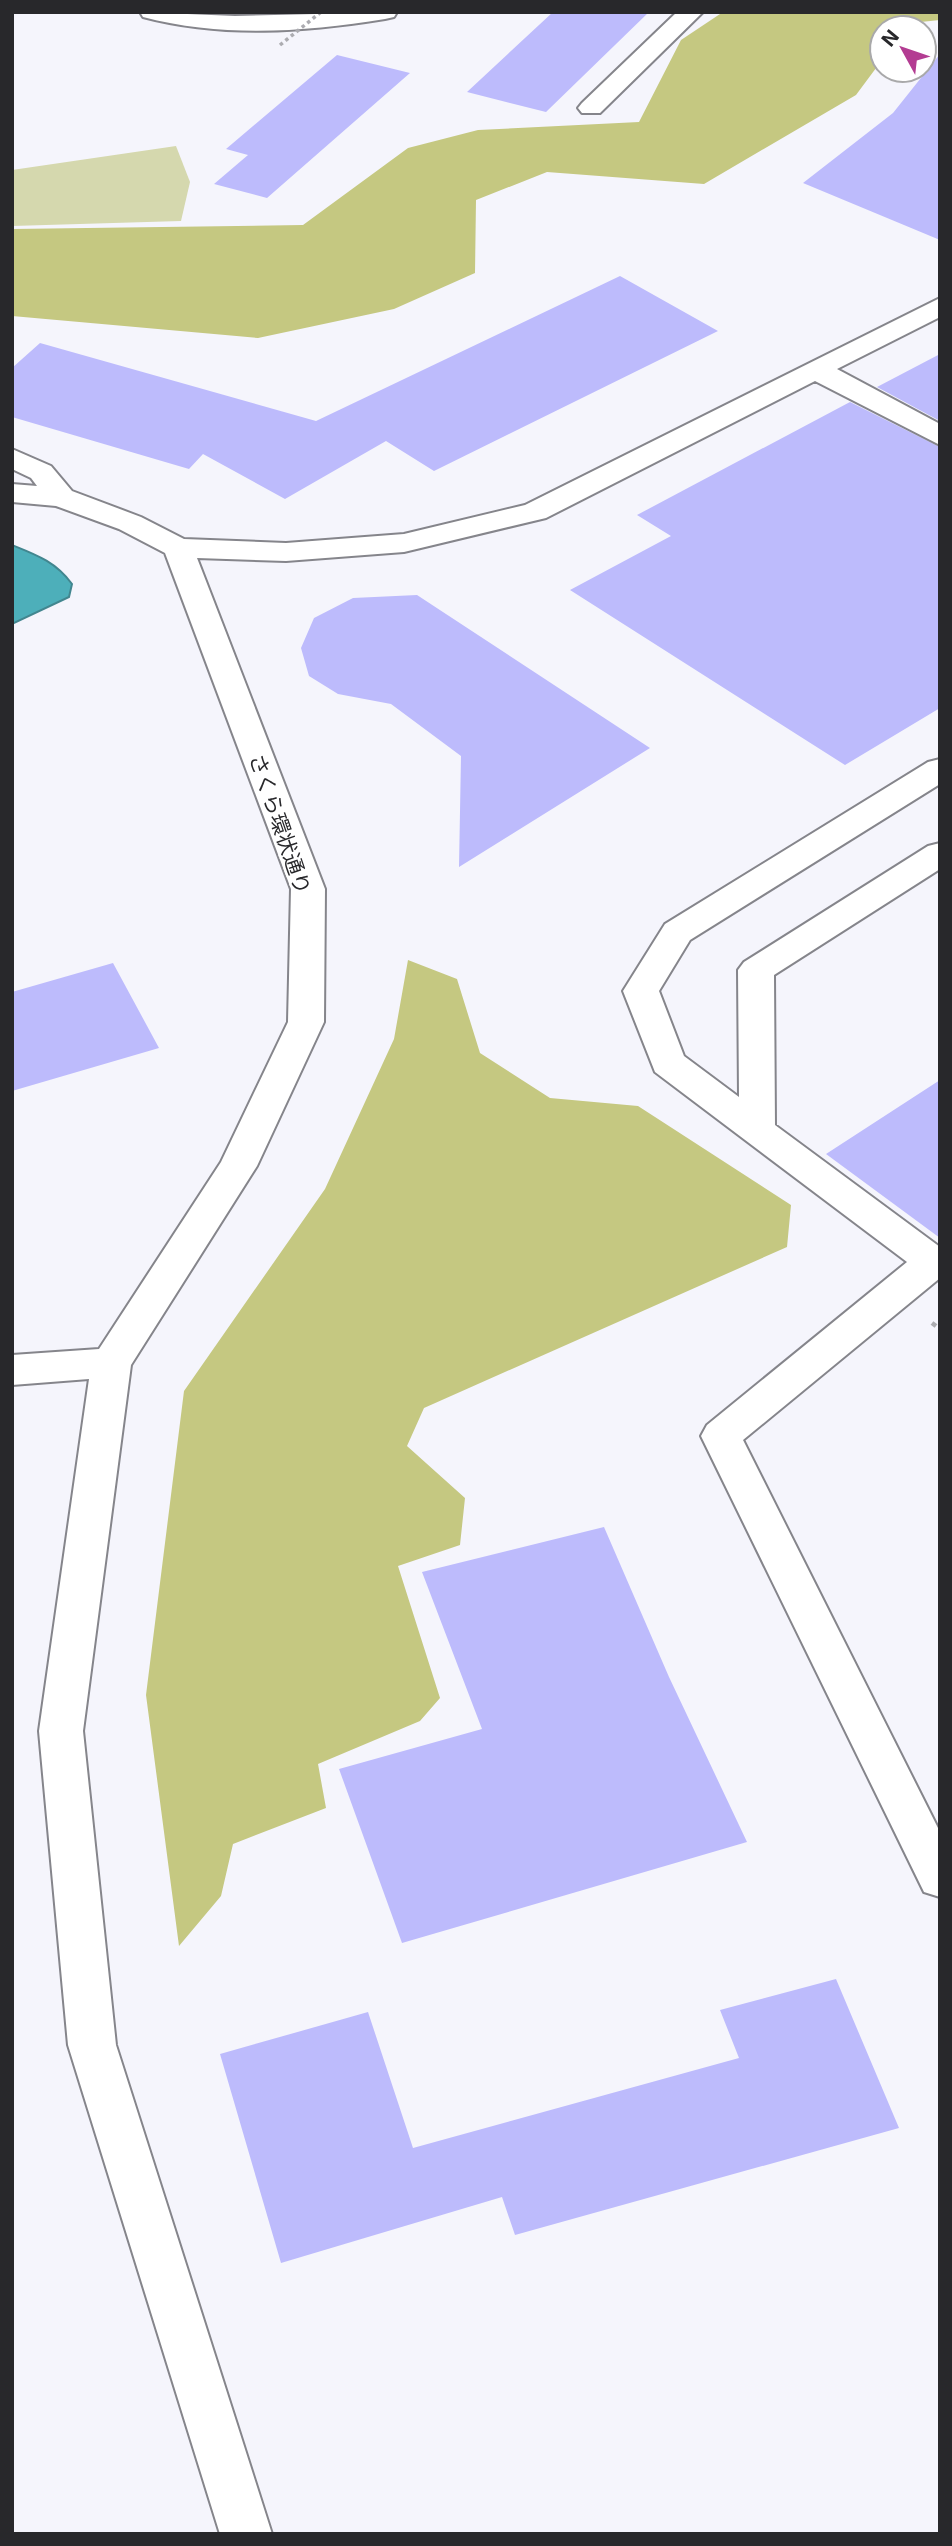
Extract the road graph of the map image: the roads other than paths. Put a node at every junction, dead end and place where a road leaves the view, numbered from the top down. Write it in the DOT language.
graph roads {
  1 [pos="152,12"];
  2 [pos="385,12"];
  3 [pos="691,12"];
  4 [pos="591,108"];
  5 [pos="940,306"];
  6 [pos="817,370"];
  7 [pos="940,436"];
  8 [pos="12,458"];
  9 [pos="12,493"];
  10 [pos="61,497"];
  11 [pos="178,548"];
  12 [pos="940,769"];
  13 [pos="940,854"];
  14 [pos="757,1132"];
  15 [pos="111,1363"];
  16 [pos="12,1370"];
  17 [pos="940,1878"];
  18 [pos="246,2534"];
  1 -- 2 [label="street"];
  3 -- 4 [label="street"];
  5 -- 6 [label="street"];
  6 -- 7 [label="street"];
  6 -- 11 [label="street"];
  8 -- 10 [label="street"];
  9 -- 10 [label="street"];
  10 -- 11 [label="street"];
  11 -- 15 [label="street, さくら環状通り"];
  12 -- 14 [label="street"];
  13 -- 14 [label="street"];
  14 -- 17 [label="street"];
  15 -- 16 [label="street"];
  15 -- 18 [label="street"];
}
